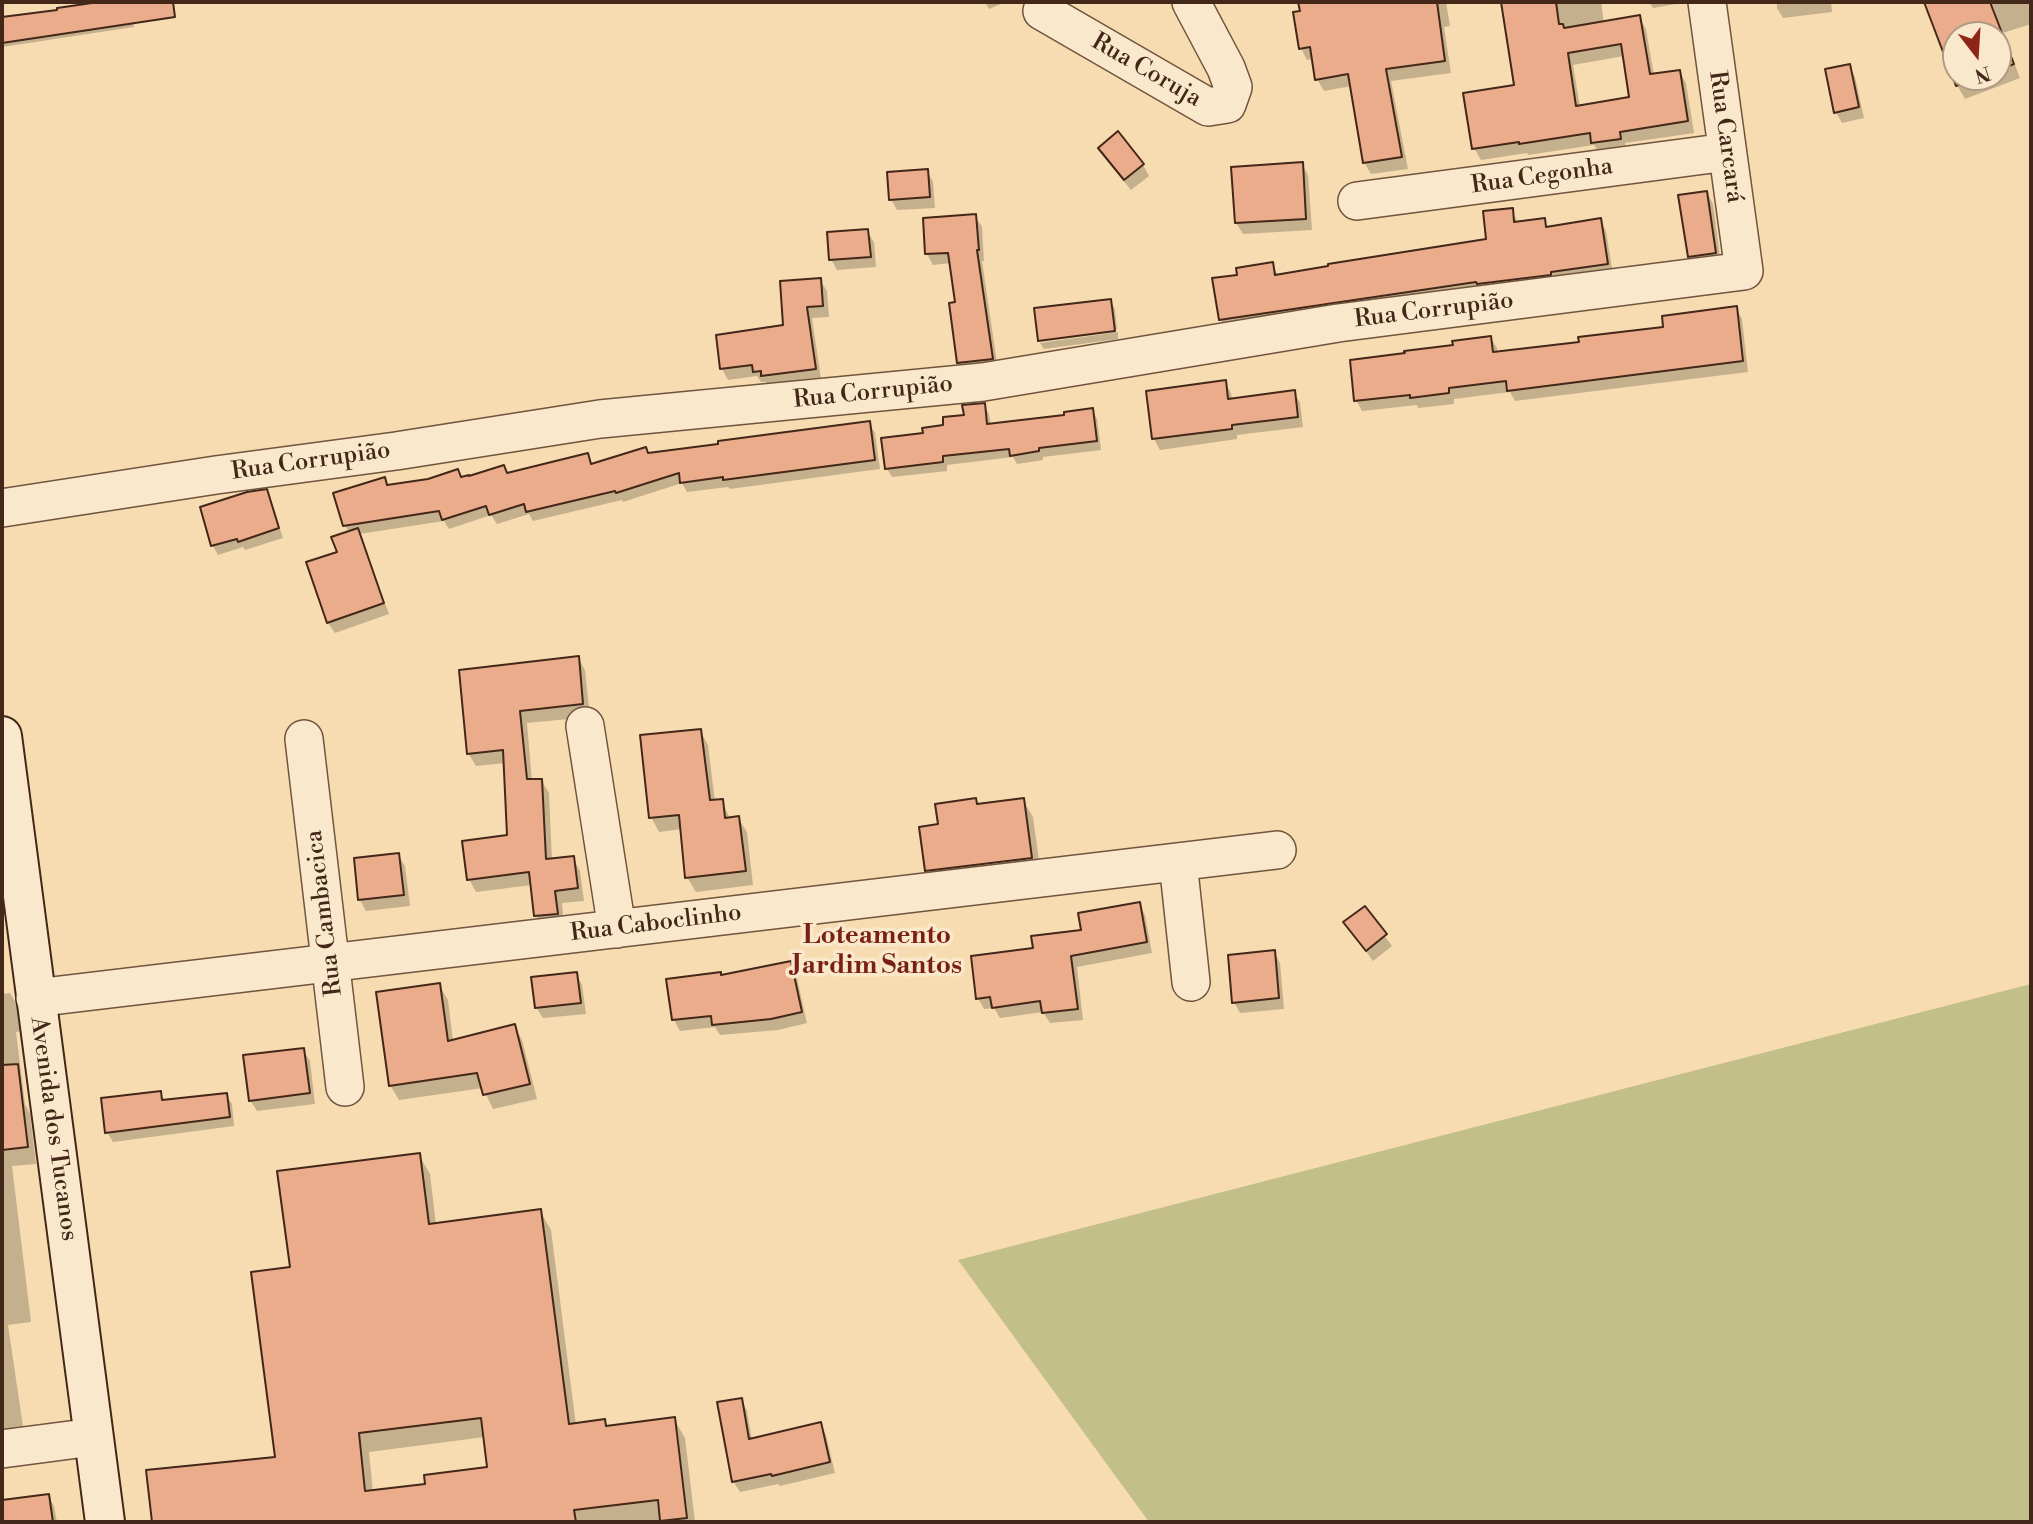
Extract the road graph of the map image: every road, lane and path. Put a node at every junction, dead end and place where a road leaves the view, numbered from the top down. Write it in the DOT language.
graph roads {
  1 [pos="1191,2"];
  2 [pos="1707,2"];
  3 [pos="1042,11"];
  4 [pos="1727,152"];
  5 [pos="1357,201"];
  6 [pos="1744,271"];
  7 [pos="2,508"];
  8 [pos="585,726"];
  9 [pos="2,736"];
  10 [pos="304,739"];
  11 [pos="1277,850"];
  12 [pos="1178,862"];
  13 [pos="10,866"];
  14 [pos="617,929"];
  15 [pos="331,963"];
  16 [pos="1191,982"];
  17 [pos="35,998"];
  18 [pos="345,1087"];
  19 [pos="93,1437"];
  20 [pos="2,1449"];
  21 [pos="105,1522"];
  1 -- 3 [label="street, Rua Coruja"];
  2 -- 4 [label="street, Rua Carcará"];
  4 -- 5 [label="street, Rua Cegonha"];
  4 -- 6 [label="street, Rua Carcará"];
  6 -- 7 [label="street, Rua Corrupião"];
  8 -- 14 [label="street"];
  9 -- 13 [label="street, Avenida dos Tucanos"];
  10 -- 15 [label="street, Rua Cambacica"];
  11 -- 12 [label="street, Rua Caboclinho"];
  12 -- 14 [label="street, Rua Caboclinho"];
  12 -- 16 [label="street"];
  13 -- 17 [label="street, Avenida dos Tucanos"];
  14 -- 15 [label="street, Rua Caboclinho"];
  15 -- 17 [label="street, Rua Caboclinho"];
  15 -- 18 [label="street, Rua Cambacica"];
  17 -- 19 [label="street, Avenida dos Tucanos"];
  19 -- 20 [label="street"];
  19 -- 21 [label="street, Avenida dos Tucanos"];
}
